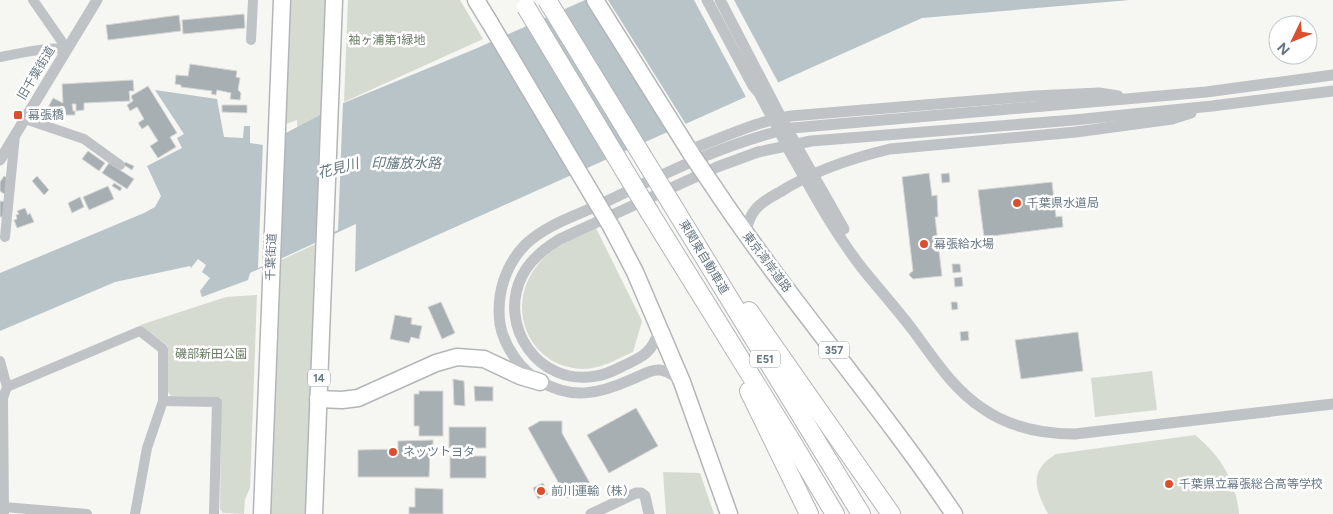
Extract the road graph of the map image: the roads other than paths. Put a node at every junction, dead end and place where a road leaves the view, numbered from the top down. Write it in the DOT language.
graph roads {
  1 [pos="33,0"];
  2 [pos="97,0"];
  3 [pos="253,0"];
  4 [pos="282,0"];
  5 [pos="334,0"];
  6 [pos="476,0"];
  7 [pos="547,0"];
  8 [pos="595,0"];
  9 [pos="707,0"];
  10 [pos="720,0"];
  11 [pos="524,4"];
  12 [pos="251,40"];
  13 [pos="67,49"];
  14 [pos="0,56"];
  15 [pos="1333,75"];
  16 [pos="763,91"];
  17 [pos="1333,91"];
  18 [pos="1133,98"];
  19 [pos="1212,106"];
  20 [pos="24,119"];
  21 [pos="779,121"];
  22 [pos="16,134"];
  23 [pos="689,150"];
  24 [pos="0,160"];
  25 [pos="120,165"];
  26 [pos="808,176"];
  27 [pos="690,234"];
  28 [pos="745,234"];
  29 [pos="5,237"];
  30 [pos="660,329"];
  31 [pos="727,337"];
  32 [pos="0,361"];
  33 [pos="540,382"];
  34 [pos="682,382"];
  35 [pos="7,386"];
  36 [pos="318,398"];
  37 [pos="163,401"];
  38 [pos="1333,404"];
  39 [pos="4,510"];
  40 [pos="87,514"];
  41 [pos="135,514"];
  42 [pos="214,514"];
  43 [pos="262,514"];
  44 [pos="314,514"];
  45 [pos="590,514"];
  46 [pos="649,514"];
  47 [pos="729,514"];
  48 [pos="809,514"];
  49 [pos="835,514"];
  50 [pos="860,514"];
  51 [pos="891,514"];
  52 [pos="954,514"];
  1 -- 13 [label="street"];
  2 -- 13 [label="street, 旧千葉街道"];
  3 -- 12 [label="street"];
  4 -- 43 [label="highway, 千葉街道"];
  5 -- 36 [label="highway, 14"];
  6 -- 30 [label="highway, bridge"];
  7 -- 27 [label="highway, 東関東自動車道 / E51, bridge"];
  8 -- 23 [label="highway, 東京湾岸道路 / 357"];
  9 -- 16 [label="street"];
  10 -- 16 [label="street"];
  11 -- 31 [label="highway, 東関東自動車道 / E51, bridge"];
  13 -- 14 [label="street"];
  13 -- 20 [label="street, 旧千葉街道"];
  15 -- 18 [label="street"];
  16 -- 21 [label="street"];
  17 -- 19 [label="street"];
  18 -- 21 [label="street"];
  18 -- 33 [label="street"];
  19 -- 26 [label="street"];
  19 -- 30 [label="street"];
  20 -- 22 [label="street, 旧千葉街道"];
  20 -- 25 [label="street"];
  21 -- 23 [label="street"];
  21 -- 26 [label="street, bridge"];
  22 -- 24 [label="street, 旧千葉街道"];
  22 -- 29 [label="street"];
  23 -- 28 [label="highway, 東京湾岸道路 / 357, bridge"];
  26 -- 28 [label="street"];
  26 -- 38 [label="street"];
  27 -- 50 [label="highway, 東関東自動車道 / E51"];
  27 -- 51 [label="highway"];
  28 -- 52 [label="highway, 東京湾岸道路 / 357"];
  30 -- 34 [label="highway"];
  31 -- 48 [label="highway"];
  31 -- 49 [label="highway, 東関東自動車道 / E51"];
  32 -- 35 [label="street"];
  33 -- 34 [label="street"];
  33 -- 36 [label="highway"];
  34 -- 47 [label="highway"];
  35 -- 37 [label="street"];
  35 -- 39 [label="street"];
  36 -- 44 [label="highway, 14"];
  37 -- 41 [label="street"];
  37 -- 42 [label="street"];
  39 -- 40 [label="street"];
  45 -- 46 [label="street"];
}
